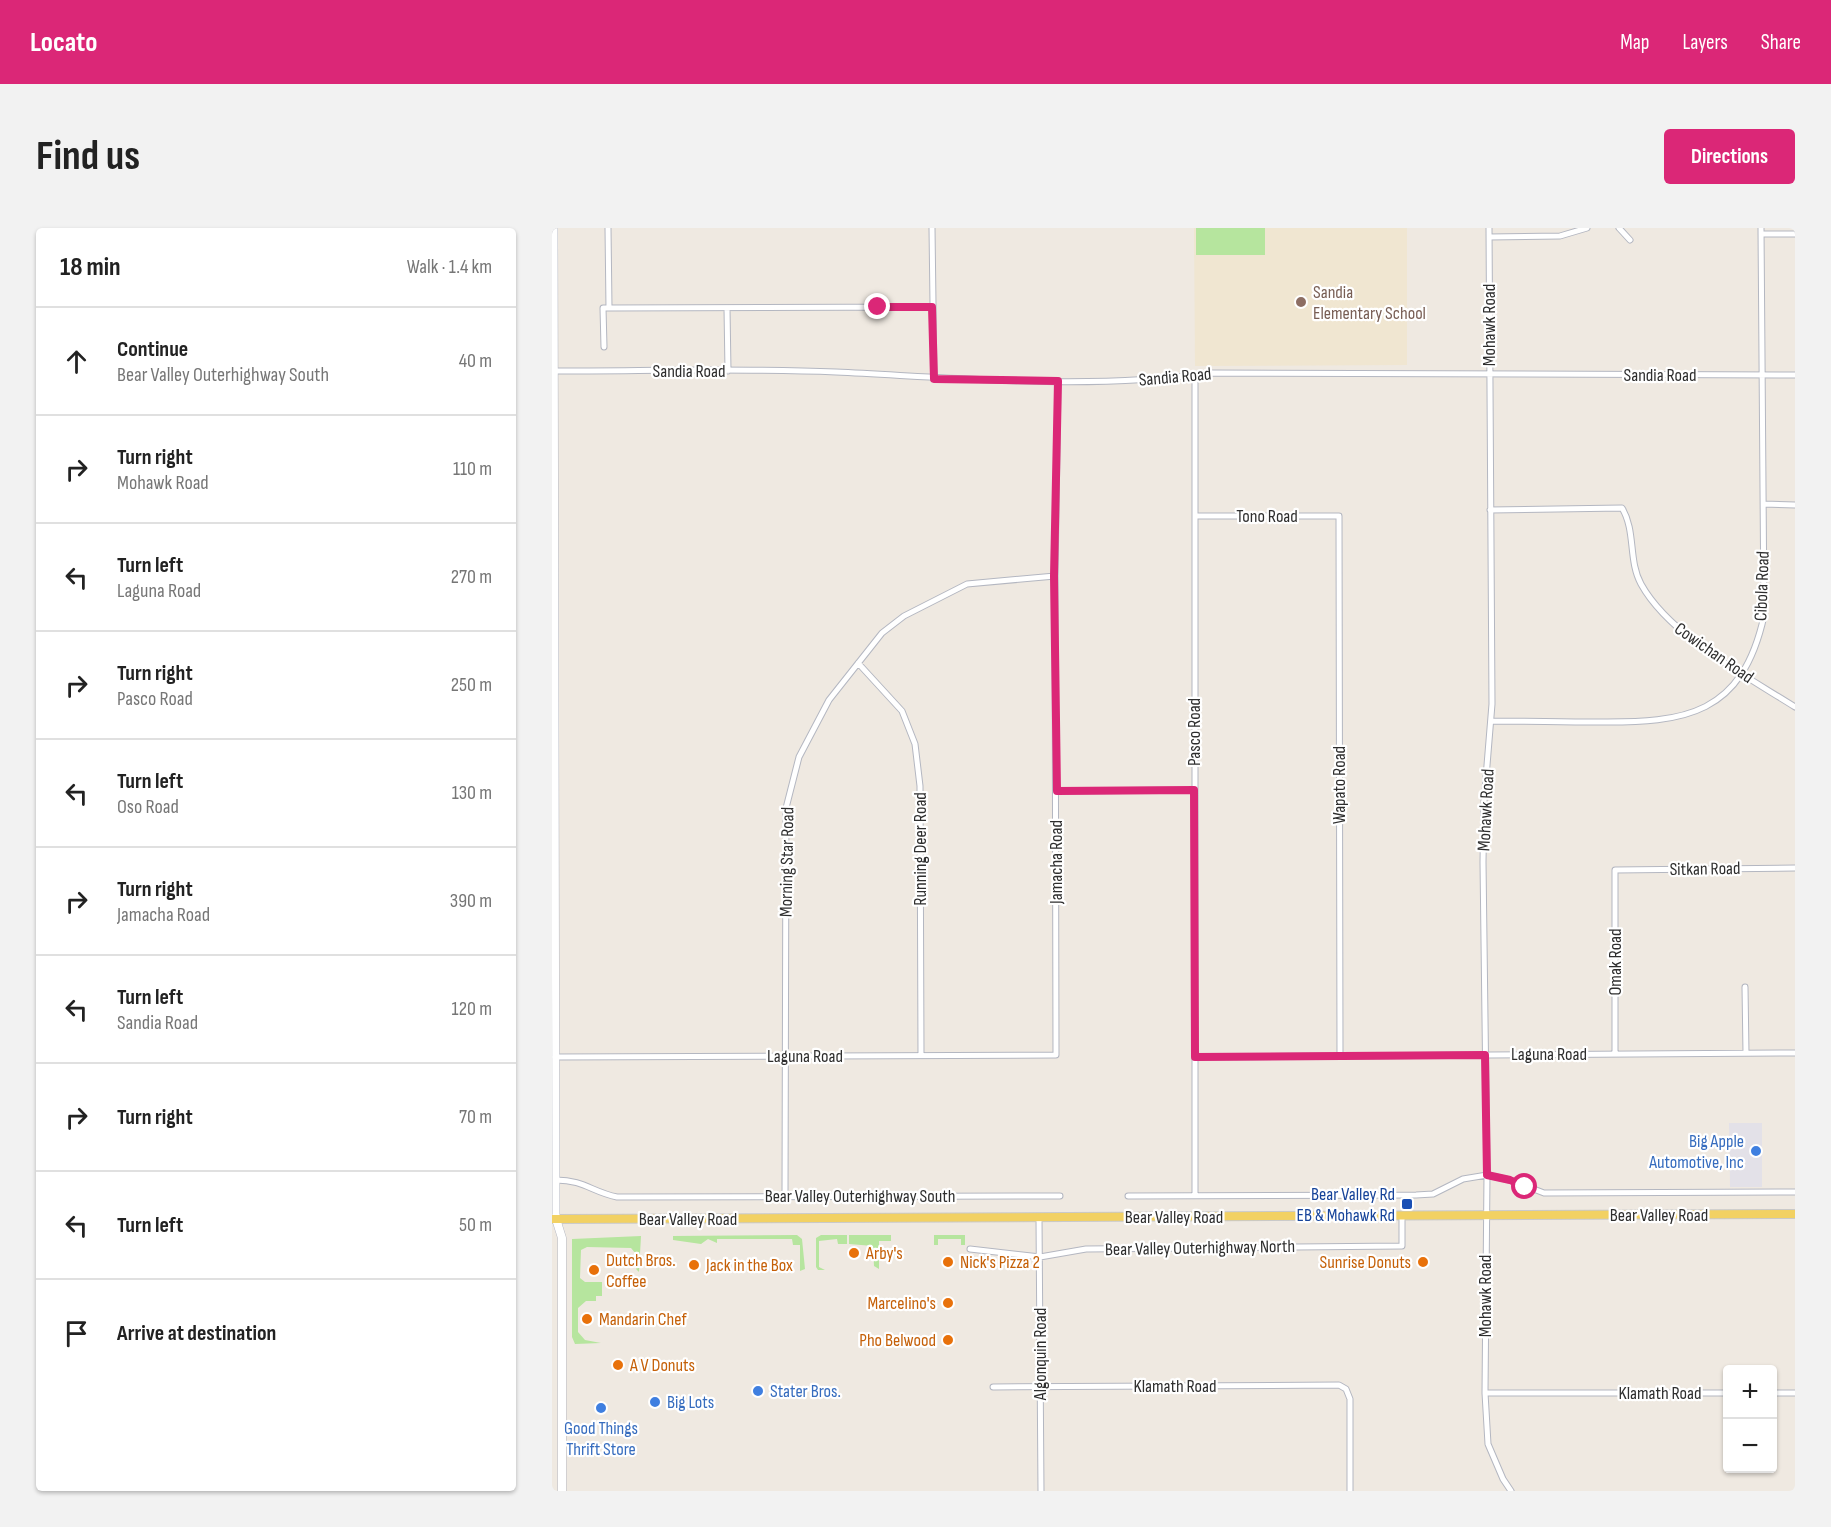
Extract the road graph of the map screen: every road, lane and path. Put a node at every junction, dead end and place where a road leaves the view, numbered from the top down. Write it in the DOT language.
graph roads {
  1 [pos="554,228"];
  2 [pos="608,228"];
  3 [pos="932,228"];
  4 [pos="1489,228"];
  5 [pos="1587,228"];
  6 [pos="1619,228"];
  7 [pos="1761,231"];
  8 [pos="1795,234"];
  9 [pos="1489,237"];
  10 [pos="1630,240"];
  11 [pos="932,307"];
  12 [pos="609,308"];
  13 [pos="727,308"];
  14 [pos="604,347"];
  15 [pos="555,371"];
  16 [pos="728,371"];
  17 [pos="1490,375"];
  18 [pos="1763,375"];
  19 [pos="1795,375"];
  20 [pos="1195,376"];
  21 [pos="934,379"];
  22 [pos="1058,381"];
  23 [pos="1764,504"];
  24 [pos="1795,505"];
  25 [pos="1490,510"];
  26 [pos="1195,516"];
  27 [pos="1339,516"];
  28 [pos="1054,576"];
  29 [pos="858,663"];
  30 [pos="1743,674"];
  31 [pos="1795,707"];
  32 [pos="1492,721"];
  33 [pos="1194,790"];
  34 [pos="1057,791"];
  35 [pos="1795,868"];
  36 [pos="1615,870"];
  37 [pos="1745,987"];
  38 [pos="1746,1053"];
  39 [pos="1795,1053"];
  40 [pos="1615,1054"];
  41 [pos="921,1055"];
  42 [pos="1340,1055"];
  43 [pos="1485,1055"];
  44 [pos="787,1056"];
  45 [pos="1056,1056"];
  46 [pos="1195,1057"];
  47 [pos="555,1058"];
  48 [pos="1487,1175"];
  49 [pos="556,1180"];
  50 [pos="1795,1192"];
  51 [pos="1060,1196"];
  52 [pos="1128,1196"];
  53 [pos="1195,1196"];
  54 [pos="785,1197"];
  55 [pos="1795,1214"];
  56 [pos="1485,1215"];
  57 [pos="1402,1216"];
  58 [pos="1040,1218"];
  59 [pos="554,1219"];
  60 [pos="552,1232"];
  61 [pos="970,1249"];
  62 [pos="1040,1257"];
  63 [pos="993,1387"];
  64 [pos="1041,1387"];
  65 [pos="1485,1393"];
  66 [pos="1723,1393"];
  67 [pos="1777,1393"];
  68 [pos="1795,1393"];
  69 [pos="562,1491"];
  70 [pos="1041,1491"];
  71 [pos="1350,1491"];
  72 [pos="1511,1491"];
  1 -- 15 [label="street"];
  2 -- 12 [label="street"];
  3 -- 11 [label="street"];
  4 -- 9 [label="street, Mohawk Road"];
  5 -- 9 [label="street"];
  6 -- 10 [label="street"];
  7 -- 8 [label="street"];
  7 -- 18 [label="street, Cibola Road"];
  9 -- 17 [label="street, Mohawk Road"];
  11 -- 13 [label="street"];
  11 -- 21 [label="street"];
  12 -- 13 [label="street"];
  12 -- 14 [label="street"];
  13 -- 16 [label="street"];
  15 -- 16 [label="street, Sandia Road"];
  15 -- 47 [label="street"];
  16 -- 21 [label="street, Sandia Road"];
  17 -- 18 [label="street, Sandia Road"];
  17 -- 20 [label="street, Sandia Road"];
  17 -- 25 [label="street, Mohawk Road"];
  18 -- 19 [label="street, Sandia Road"];
  18 -- 23 [label="street, Cibola Road"];
  20 -- 22 [label="street, Sandia Road"];
  20 -- 26 [label="street, Pasco Road"];
  21 -- 22 [label="street, Sandia Road"];
  22 -- 28 [label="street, Jamacha Road"];
  23 -- 24 [label="street"];
  23 -- 30 [label="street, Cibola Road"];
  25 -- 30 [label="street, Cowichan Road"];
  25 -- 32 [label="street, Mohawk Road"];
  26 -- 27 [label="street, Tono Road"];
  26 -- 33 [label="street, Pasco Road"];
  27 -- 42 [label="street, Wapato Road"];
  28 -- 29 [label="street, Morning Star Road"];
  28 -- 34 [label="street, Jamacha Road"];
  29 -- 41 [label="street, Running Deer Road"];
  29 -- 44 [label="street, Morning Star Road"];
  30 -- 31 [label="street, Cowichan Road"];
  30 -- 32 [label="street, Cibola Road"];
  32 -- 43 [label="street, Mohawk Road"];
  33 -- 34 [label="street"];
  33 -- 46 [label="street, Pasco Road"];
  34 -- 45 [label="street, Jamacha Road"];
  35 -- 36 [label="street, Sitkan Road"];
  36 -- 40 [label="street, Omak Road"];
  37 -- 38 [label="street"];
  38 -- 39 [label="street, Laguna Road"];
  38 -- 40 [label="street, Laguna Road"];
  40 -- 43 [label="street, Laguna Road"];
  41 -- 44 [label="street, Laguna Road"];
  41 -- 45 [label="street, Laguna Road"];
  42 -- 43 [label="street, Laguna Road"];
  42 -- 46 [label="street, Laguna Road"];
  43 -- 48 [label="street, Mohawk Road"];
  44 -- 47 [label="street, Laguna Road"];
  44 -- 54 [label="street, Morning Star Road"];
  46 -- 53 [label="street, Pasco Road"];
  47 -- 49 [label="street"];
  48 -- 50 [label="street"];
  48 -- 53 [label="street"];
  48 -- 56 [label="street, Mohawk Road"];
  49 -- 54 [label="street, Bear Valley Outerhighway South"];
  49 -- 59 [label="street"];
  51 -- 54 [label="street, Bear Valley Outerhighway South"];
  52 -- 53 [label="street"];
  55 -- 56 [label="main road, Bear Valley Road"];
  56 -- 57 [label="main road, Bear Valley Road"];
  56 -- 65 [label="street, Mohawk Road"];
  57 -- 58 [label="main road, Bear Valley Road"];
  57 -- 62 [label="street, Bear Valley Outerhighway North"];
  58 -- 59 [label="main road, Bear Valley Road"];
  58 -- 62 [label="street, Algonquin Road"];
  59 -- 60 [label="main road"];
  59 -- 69 [label="main road"];
  61 -- 62 [label="street, Bear Valley Outerhighway North"];
  62 -- 64 [label="street, Algonquin Road"];
  63 -- 64 [label="street, Klamath Road"];
  64 -- 70 [label="street, Algonquin Road"];
  64 -- 71 [label="street, Klamath Road"];
  65 -- 66 [label="street, Klamath Road"];
  65 -- 72 [label="street, Mohawk Road"];
  67 -- 68 [label="street"];
}
